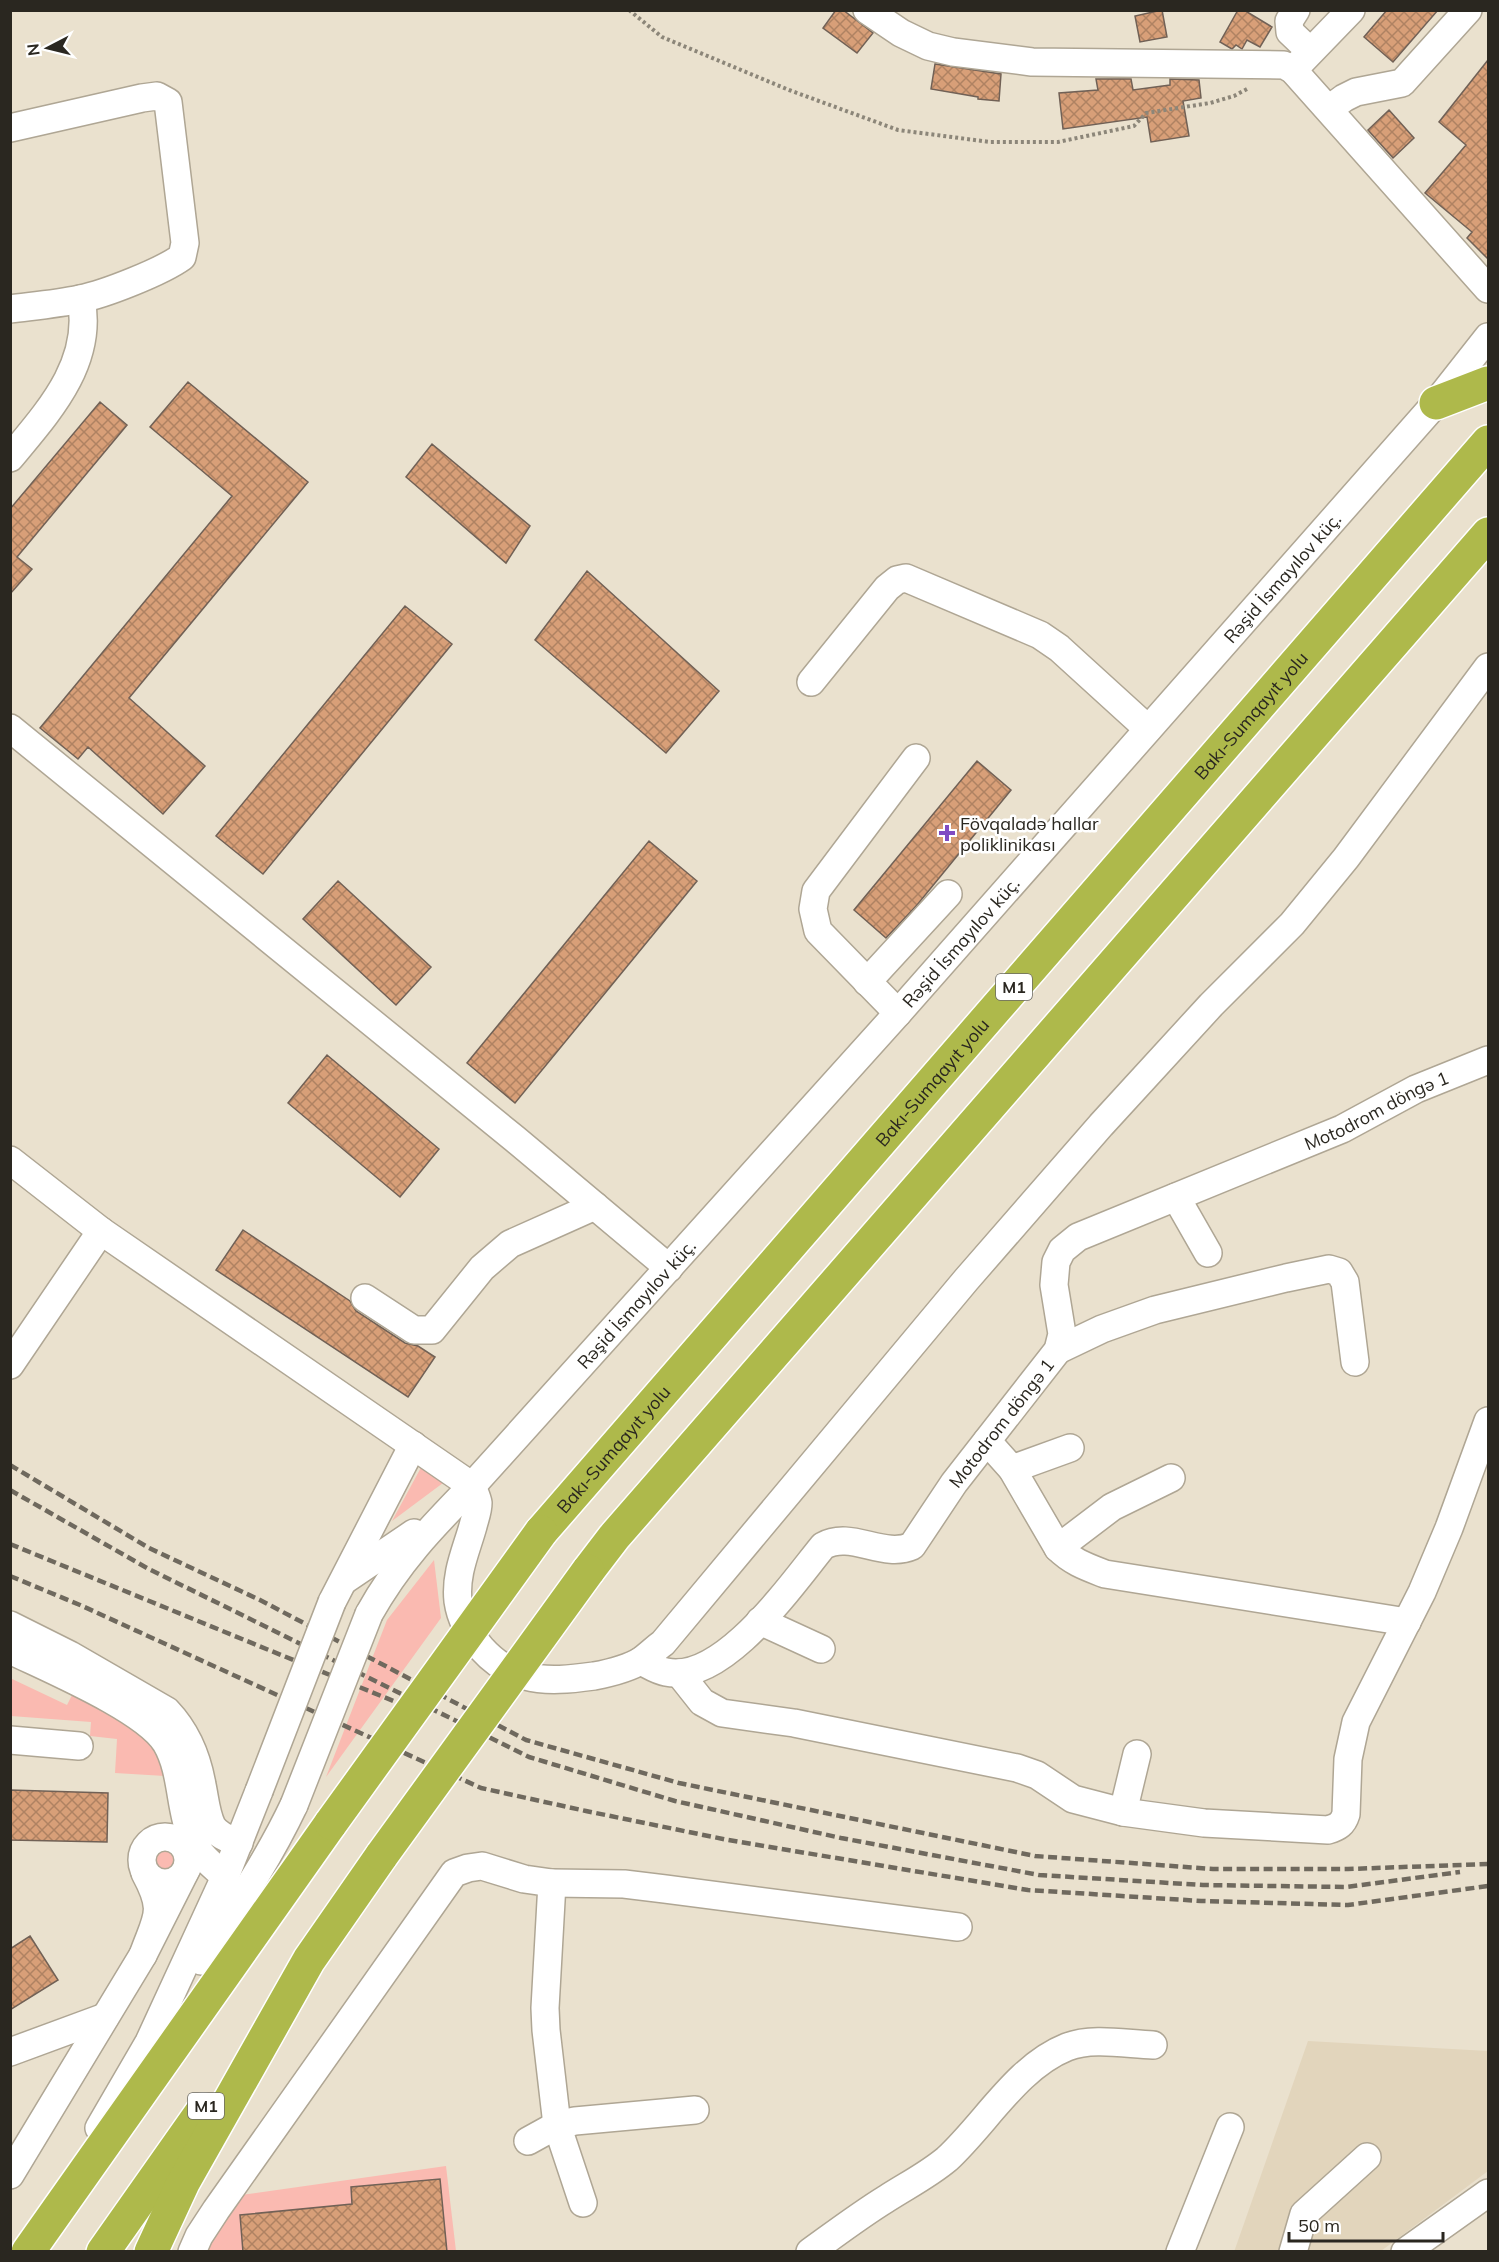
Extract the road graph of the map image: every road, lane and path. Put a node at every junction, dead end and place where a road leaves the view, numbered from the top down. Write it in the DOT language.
graph roads {
  1 [pos="629,10"];
  2 [pos="867,10"];
  3 [pos="1296,10"];
  4 [pos="1351,10"];
  5 [pos="1468,10"];
  6 [pos="1301,61"];
  7 [pos="1257,63"];
  8 [pos="1329,109"];
  9 [pos="10,128"];
  10 [pos="1488,289"];
  11 [pos="81,299"];
  12 [pos="10,309"];
  13 [pos="1488,337"];
  14 [pos="1488,383"];
  15 [pos="1436,403"];
  16 [pos="1488,442"];
  17 [pos="10,458"];
  18 [pos="1488,534"];
  19 [pos="1488,667"];
  20 [pos="811,682"];
  21 [pos="10,728"];
  22 [pos="1148,729"];
  23 [pos="916,758"];
  24 [pos="948,894"];
  25 [pos="867,982"];
  26 [pos="898,1013"];
  27 [pos="1488,1060"];
  28 [pos="10,1160"];
  29 [pos="1176,1197"];
  30 [pos="595,1206"];
  31 [pos="101,1231"];
  32 [pos="1208,1252"];
  33 [pos="669,1268"];
  34 [pos="365,1298"];
  35 [pos="1058,1350"];
  36 [pos="1355,1362"];
  37 [pos="10,1365"];
  38 [pos="1488,1423"];
  39 [pos="987,1440"];
  40 [pos="413,1445"];
  41 [pos="1070,1448"];
  42 [pos="1012,1469"];
  43 [pos="1171,1478"];
  44 [pos="472,1486"];
  45 [pos="442,1515"];
  46 [pos="1058,1548"];
  47 [pos="338,1592"];
  48 [pos="760,1621"];
  49 [pos="1407,1622"];
  50 [pos="10,1625"];
  51 [pos="821,1649"];
  52 [pos="10,1650"];
  53 [pos="641,1661"];
  54 [pos="679,1673"];
  55 [pos="10,1740"];
  56 [pos="79,1746"];
  57 [pos="1137,1754"];
  58 [pos="175,1763"];
  59 [pos="1123,1812"];
  60 [pos="207,1814"];
  61 [pos="240,1843"];
  62 [pos="149,1844"];
  63 [pos="192,1858"];
  64 [pos="146,1873"];
  65 [pos="225,1877"];
  66 [pos="552,1883"];
  67 [pos="958,1927"];
  68 [pos="143,1955"];
  69 [pos="309,1959"];
  70 [pos="105,2017"];
  71 [pos="149,2042"];
  72 [pos="1153,2045"];
  73 [pos="10,2052"];
  74 [pos="695,2110"];
  75 [pos="557,2125"];
  76 [pos="1230,2127"];
  77 [pos="528,2141"];
  78 [pos="1366,2157"];
  79 [pos="10,2175"];
  80 [pos="1488,2193"];
  81 [pos="583,2203"];
  82 [pos="31,2247"];
  83 [pos="103,2252"];
  84 [pos="151,2252"];
  85 [pos="192,2252"];
  86 [pos="810,2252"];
  87 [pos="1180,2252"];
  88 [pos="1293,2252"];
  89 [pos="1405,2252"];
  1 -- 7 [label="path"];
  2 -- 7 [label="street"];
  3 -- 6 [label="street"];
  4 -- 6 [label="street"];
  5 -- 8 [label="street"];
  6 -- 7 [label="street"];
  6 -- 8 [label="street"];
  8 -- 10 [label="street"];
  9 -- 11 [label="street"];
  11 -- 12 [label="street"];
  11 -- 17 [label="street"];
  13 -- 15 [label="street, Rəşid İsmayılov küç."];
  14 -- 15 [label="highway"];
  15 -- 22 [label="street, Rəşid İsmayılov küç."];
  16 -- 82 [label="highway, Bakı-Sumqayıt yolu / M1, bridge"];
  18 -- 69 [label="highway, bridge"];
  19 -- 53 [label="street"];
  20 -- 22 [label="street"];
  21 -- 30 [label="street"];
  22 -- 26 [label="street, Rəşid İsmayılov küç."];
  23 -- 25 [label="street"];
  24 -- 25 [label="street"];
  25 -- 26 [label="street"];
  26 -- 33 [label="street, Rəşid İsmayılov küç."];
  27 -- 29 [label="street, Motodrom döngə 1"];
  28 -- 31 [label="street"];
  29 -- 32 [label="street"];
  29 -- 35 [label="street, Motodrom döngə 1"];
  30 -- 33 [label="street"];
  30 -- 34 [label="street"];
  31 -- 37 [label="street"];
  31 -- 40 [label="street"];
  33 -- 44 [label="street, Rəşid İsmayılov küç."];
  35 -- 36 [label="street"];
  35 -- 39 [label="street, Motodrom döngə 1"];
  38 -- 49 [label="street"];
  39 -- 42 [label="street"];
  39 -- 48 [label="street, Motodrom döngə 1"];
  40 -- 44 [label="street"];
  40 -- 47 [label="street"];
  41 -- 42 [label="street"];
  42 -- 46 [label="street"];
  43 -- 46 [label="street"];
  44 -- 45 [label="street, Rəşid İsmayılov küç."];
  44 -- 53 [label="street"];
  45 -- 47 [label="street"];
  45 -- 71 [label="street, bridge"];
  46 -- 49 [label="street"];
  47 -- 61 [label="street, bridge"];
  48 -- 51 [label="street"];
  48 -- 54 [label="street, Motodrom döngə 1"];
  49 -- 59 [label="street"];
  50 -- 60 [label="street"];
  52 -- 58 [label="street"];
  53 -- 54 [label="street"];
  54 -- 59 [label="street"];
  55 -- 56 [label="street"];
  57 -- 59 [label="street"];
  58 -- 62 [label="street"];
  58 -- 63 [label="street"];
  60 -- 61 [label="street"];
  60 -- 63 [label="street"];
  61 -- 65 [label="street"];
  62 -- 63 [label="street"];
  62 -- 64 [label="street"];
  63 -- 64 [label="street"];
  63 -- 65 [label="street"];
  63 -- 68 [label="street"];
  64 -- 68 [label="street"];
  65 -- 71 [label="street"];
  66 -- 67 [label="street"];
  66 -- 75 [label="street"];
  66 -- 85 [label="street"];
  68 -- 70 [label="street"];
  69 -- 83 [label="highway, M1"];
  69 -- 84 [label="highway"];
  70 -- 73 [label="street"];
  70 -- 79 [label="street"];
  71 -- 82 [label="street"];
  72 -- 86 [label="street"];
  74 -- 75 [label="street"];
  75 -- 77 [label="street"];
  75 -- 81 [label="street"];
  76 -- 87 [label="street"];
  78 -- 88 [label="street"];
  80 -- 89 [label="street"];
}
